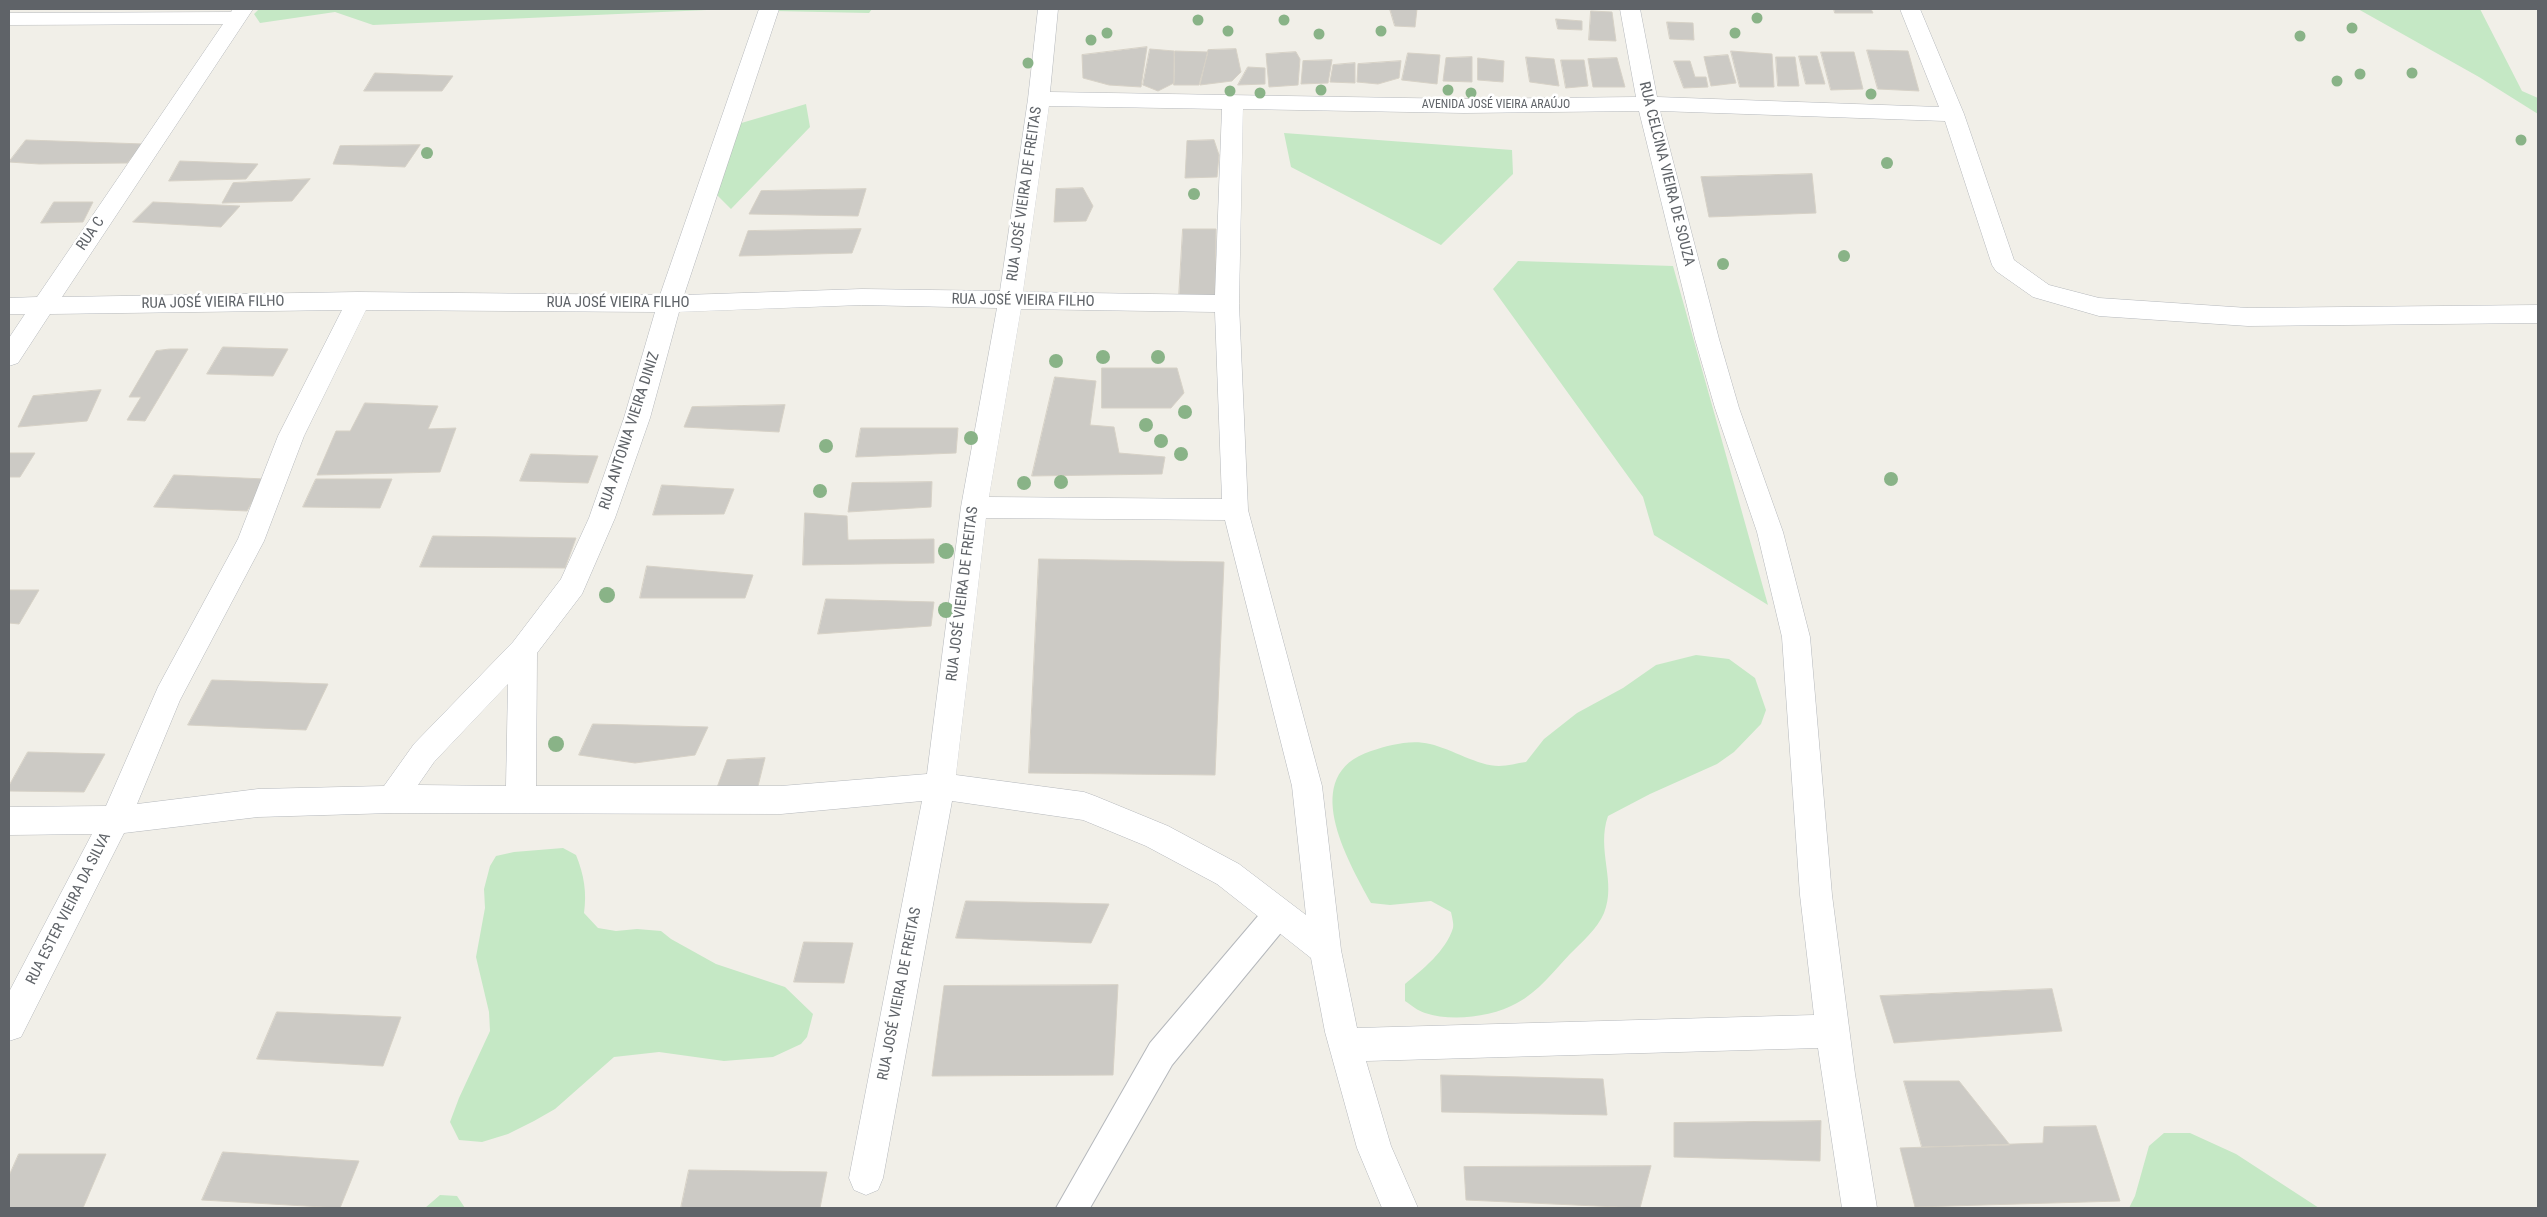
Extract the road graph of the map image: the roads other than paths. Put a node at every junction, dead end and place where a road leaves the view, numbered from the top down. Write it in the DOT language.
graph roads {
  1 [pos="770,9"];
  2 [pos="1048,9"];
  3 [pos="1630,9"];
  4 [pos="1910,9"];
  5 [pos="240,13"];
  6 [pos="9,19"];
  7 [pos="1039,99"];
  8 [pos="1233,101"];
  9 [pos="1648,104"];
  10 [pos="1953,114"];
  11 [pos="358,301"];
  12 [pos="1010,301"];
  13 [pos="669,304"];
  14 [pos="1227,304"];
  15 [pos="9,306"];
  16 [pos="43,306"];
  17 [pos="2538,314"];
  18 [pos="9,357"];
  19 [pos="974,507"];
  20 [pos="1235,510"];
  21 [pos="523,650"];
  22 [pos="940,786"];
  23 [pos="392,799"];
  24 [pos="521,799"];
  25 [pos="115,820"];
  26 [pos="9,821"];
  27 [pos="1279,913"];
  28 [pos="1325,950"];
  29 [pos="9,1025"];
  30 [pos="1833,1031"];
  31 [pos="1345,1045"];
  32 [pos="866,1178"];
  33 [pos="1072,1208"];
  34 [pos="1400,1208"];
  35 [pos="1860,1208"];
  1 -- 13 [label="street, RUA ANTONIA VIEIRA DINIZ"];
  2 -- 7 [label="street, RUA JOSÉ VIEIRA DE FREITAS"];
  3 -- 9 [label="street, RUA CELCINA VIEIRA DE SOUZA"];
  4 -- 10 [label="street"];
  5 -- 6 [label="street"];
  5 -- 16 [label="street, RUA C"];
  7 -- 8 [label="street, AVENIDA JOSÉ VIEIRA ARAÚJO"];
  7 -- 12 [label="street, RUA JOSÉ VIEIRA DE FREITAS"];
  8 -- 9 [label="street, AVENIDA JOSÉ VIEIRA ARAÚJO"];
  8 -- 14 [label="street"];
  9 -- 10 [label="street, AVENIDA JOSÉ VIEIRA ARAÚJO"];
  9 -- 30 [label="street, RUA CELCINA VIEIRA DE SOUZA"];
  10 -- 17 [label="street"];
  11 -- 13 [label="street, RUA JOSÉ VIEIRA FILHO"];
  11 -- 16 [label="street, RUA JOSÉ VIEIRA FILHO"];
  11 -- 25 [label="street, RUA ESTER VIEIRA DA SILVA"];
  12 -- 13 [label="street, RUA JOSÉ VIEIRA FILHO"];
  12 -- 14 [label="street, RUA JOSÉ VIEIRA FILHO"];
  12 -- 19 [label="street, RUA JOSÉ VIEIRA DE FREITAS"];
  13 -- 21 [label="street, RUA ANTONIA VIEIRA DINIZ"];
  14 -- 20 [label="street"];
  15 -- 16 [label="street, RUA JOSÉ VIEIRA FILHO"];
  16 -- 18 [label="street, RUA C"];
  19 -- 20 [label="street"];
  19 -- 22 [label="street, RUA JOSÉ VIEIRA DE FREITAS"];
  20 -- 28 [label="street"];
  21 -- 23 [label="street, RUA ANTONIA VIEIRA DINIZ"];
  21 -- 24 [label="street"];
  22 -- 24 [label="street"];
  22 -- 27 [label="street"];
  22 -- 32 [label="street, RUA JOSÉ VIEIRA DE FREITAS"];
  23 -- 24 [label="street"];
  23 -- 25 [label="street"];
  25 -- 26 [label="street"];
  25 -- 29 [label="street, RUA ESTER VIEIRA DA SILVA"];
  27 -- 28 [label="street"];
  27 -- 33 [label="lane"];
  28 -- 31 [label="street"];
  30 -- 31 [label="street"];
  30 -- 35 [label="street, RUA CELCINA VIEIRA DE SOUZA"];
  31 -- 34 [label="street"];
}
